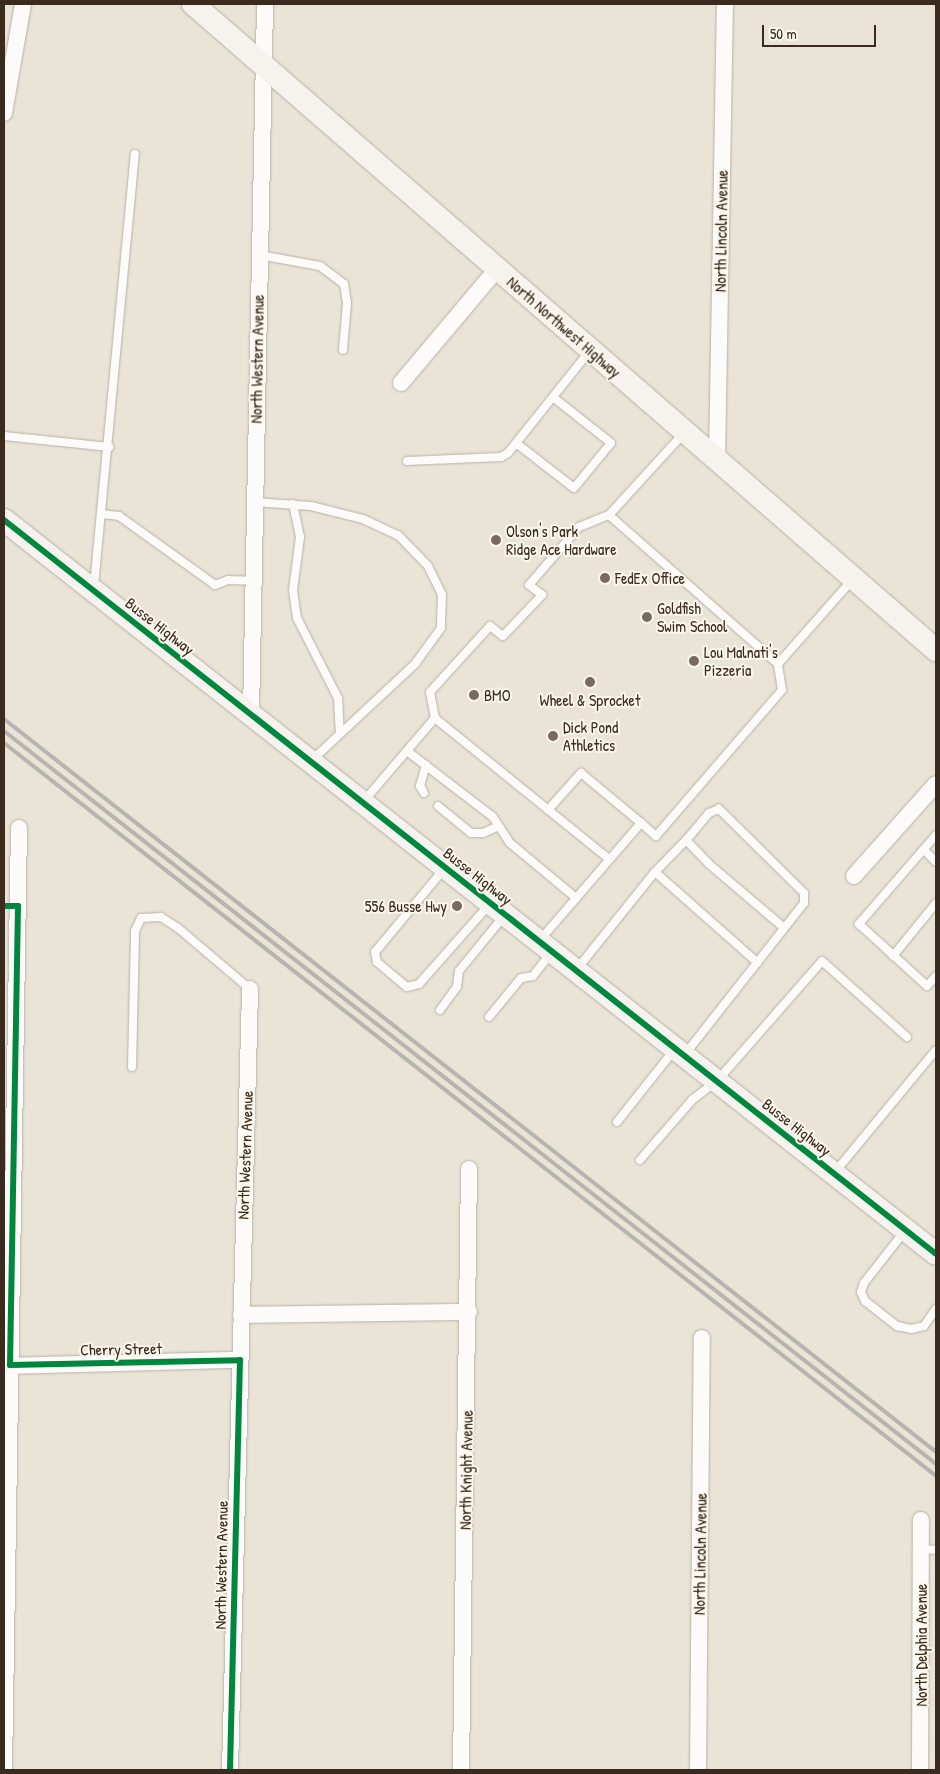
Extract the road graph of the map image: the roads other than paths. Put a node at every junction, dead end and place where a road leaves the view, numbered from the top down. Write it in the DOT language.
graph roads {
  1 [pos="22,4"];
  2 [pos="193,4"];
  3 [pos="265,4"];
  4 [pos="725,4"];
  5 [pos="263,65"];
  6 [pos="4,113"];
  7 [pos="135,154"];
  8 [pos="259,255"];
  9 [pos="498,269"];
  10 [pos="343,350"];
  11 [pos="590,350"];
  12 [pos="401,383"];
  13 [pos="553,397"];
  14 [pos="685,432"];
  15 [pos="4,436"];
  16 [pos="516,442"];
  17 [pos="109,447"];
  18 [pos="716,459"];
  19 [pos="407,461"];
  20 [pos="254,502"];
  21 [pos="293,504"];
  22 [pos="101,514"];
  23 [pos="609,515"];
  24 [pos="4,520"];
  25 [pos="853,578"];
  26 [pos="252,581"];
  27 [pos="93,591"];
  28 [pos="936,650"];
  29 [pos="778,664"];
  30 [pos="251,714"];
  31 [pos="435,718"];
  32 [pos="340,731"];
  33 [pos="407,750"];
  34 [pos="310,761"];
  35 [pos="426,765"];
  36 [pos="936,784"];
  37 [pos="424,794"];
  38 [pos="363,802"];
  39 [pos="438,806"];
  40 [pos="548,810"];
  41 [pos="641,823"];
  42 [pos="499,826"];
  43 [pos="19,828"];
  44 [pos="936,835"];
  45 [pos="686,840"];
  46 [pos="924,850"];
  47 [pos="609,859"];
  48 [pos="936,862"];
  49 [pos="445,868"];
  50 [pos="655,872"];
  51 [pos="854,876"];
  52 [pos="576,898"];
  53 [pos="936,903"];
  54 [pos="11,906"];
  55 [pos="498,909"];
  56 [pos="782,927"];
  57 [pos="545,946"];
  58 [pos="893,956"];
  59 [pos="758,963"];
  60 [pos="575,970"];
  61 [pos="936,976"];
  62 [pos="250,989"];
  63 [pos="440,1010"];
  64 [pos="489,1017"];
  65 [pos="907,1037"];
  66 [pos="936,1050"];
  67 [pos="679,1052"];
  68 [pos="132,1067"];
  69 [pos="717,1081"];
  70 [pos="617,1122"];
  71 [pos="640,1160"];
  72 [pos="470,1169"];
  73 [pos="834,1173"];
  74 [pos="906,1230"];
  75 [pos="936,1254"];
  76 [pos="936,1309"];
  77 [pos="469,1312"];
  78 [pos="241,1315"];
  79 [pos="702,1338"];
  80 [pos="240,1360"];
  81 [pos="7,1366"];
  82 [pos="921,1520"];
  83 [pos="929,1549"];
  84 [pos="4,1770"];
  85 [pos="230,1770"];
  86 [pos="461,1770"];
  87 [pos="698,1770"];
  88 [pos="920,1770"];
  1 -- 6 [label="street"];
  2 -- 5 [label="main road, North Northwest Highway"];
  3 -- 5 [label="street, North Western Avenue"];
  4 -- 18 [label="street, North Lincoln Avenue"];
  5 -- 8 [label="street, North Western Avenue"];
  5 -- 9 [label="main road, North Northwest Highway"];
  7 -- 17 [label="lane"];
  8 -- 10 [label="lane"];
  8 -- 20 [label="street, North Western Avenue"];
  9 -- 11 [label="main road, North Northwest Highway"];
  9 -- 12 [label="street"];
  11 -- 13 [label="lane"];
  11 -- 14 [label="main road, North Northwest Highway"];
  13 -- 16 [label="lane"];
  13 -- 16 [label="lane"];
  14 -- 18 [label="main road, North Northwest Highway"];
  14 -- 23 [label="lane"];
  15 -- 17 [label="lane"];
  16 -- 19 [label="lane"];
  17 -- 22 [label="lane"];
  18 -- 25 [label="main road, North Northwest Highway"];
  20 -- 21 [label="lane"];
  20 -- 26 [label="street, North Western Avenue"];
  21 -- 32 [label="lane"];
  21 -- 32 [label="lane"];
  22 -- 26 [label="lane"];
  22 -- 27 [label="lane"];
  23 -- 29 [label="lane"];
  23 -- 31 [label="lane"];
  24 -- 27 [label="main road, Busse Highway"];
  25 -- 28 [label="main road, North Northwest Highway"];
  25 -- 29 [label="lane"];
  26 -- 30 [label="street, North Western Avenue"];
  27 -- 30 [label="main road, Busse Highway"];
  29 -- 41 [label="lane"];
  30 -- 34 [label="main road, Busse Highway"];
  31 -- 33 [label="lane"];
  31 -- 40 [label="lane"];
  32 -- 34 [label="lane"];
  33 -- 35 [label="lane"];
  33 -- 38 [label="lane"];
  34 -- 38 [label="main road, Busse Highway"];
  35 -- 37 [label="lane"];
  35 -- 42 [label="lane"];
  36 -- 51 [label="street"];
  38 -- 49 [label="main road, Busse Highway"];
  39 -- 42 [label="lane"];
  40 -- 41 [label="lane"];
  40 -- 47 [label="lane"];
  41 -- 47 [label="lane"];
  42 -- 52 [label="lane"];
  43 -- 54 [label="street"];
  44 -- 46 [label="lane"];
  45 -- 50 [label="lane"];
  45 -- 56 [label="lane"];
  45 -- 56 [label="lane"];
  46 -- 48 [label="lane"];
  46 -- 58 [label="lane"];
  47 -- 52 [label="lane"];
  49 -- 55 [label="main road, Busse Highway"];
  49 -- 55 [label="lane"];
  50 -- 59 [label="lane"];
  50 -- 60 [label="lane"];
  52 -- 57 [label="lane"];
  53 -- 58 [label="lane"];
  54 -- 81 [label="street"];
  55 -- 57 [label="main road, Busse Highway"];
  55 -- 63 [label="lane"];
  56 -- 59 [label="lane"];
  57 -- 60 [label="main road, Busse Highway"];
  57 -- 64 [label="lane"];
  58 -- 61 [label="lane"];
  59 -- 67 [label="lane"];
  60 -- 67 [label="main road, Busse Highway"];
  62 -- 68 [label="lane"];
  62 -- 78 [label="street, North Western Avenue"];
  65 -- 69 [label="lane"];
  66 -- 73 [label="lane"];
  67 -- 69 [label="main road, Busse Highway"];
  67 -- 70 [label="lane"];
  69 -- 71 [label="lane"];
  69 -- 73 [label="main road, Busse Highway"];
  72 -- 77 [label="street, North Knight Avenue"];
  73 -- 74 [label="main road, Busse Highway"];
  74 -- 75 [label="main road, Busse Highway"];
  74 -- 76 [label="lane"];
  77 -- 78 [label="street"];
  77 -- 86 [label="street, North Knight Avenue"];
  78 -- 80 [label="street, North Western Avenue"];
  79 -- 87 [label="street, North Lincoln Avenue"];
  80 -- 81 [label="street, Cherry Street"];
  80 -- 85 [label="street, North Western Avenue"];
  81 -- 84 [label="street"];
  82 -- 83 [label="street, North Delphia Avenue"];
  83 -- 88 [label="street, North Delphia Avenue"];
}
